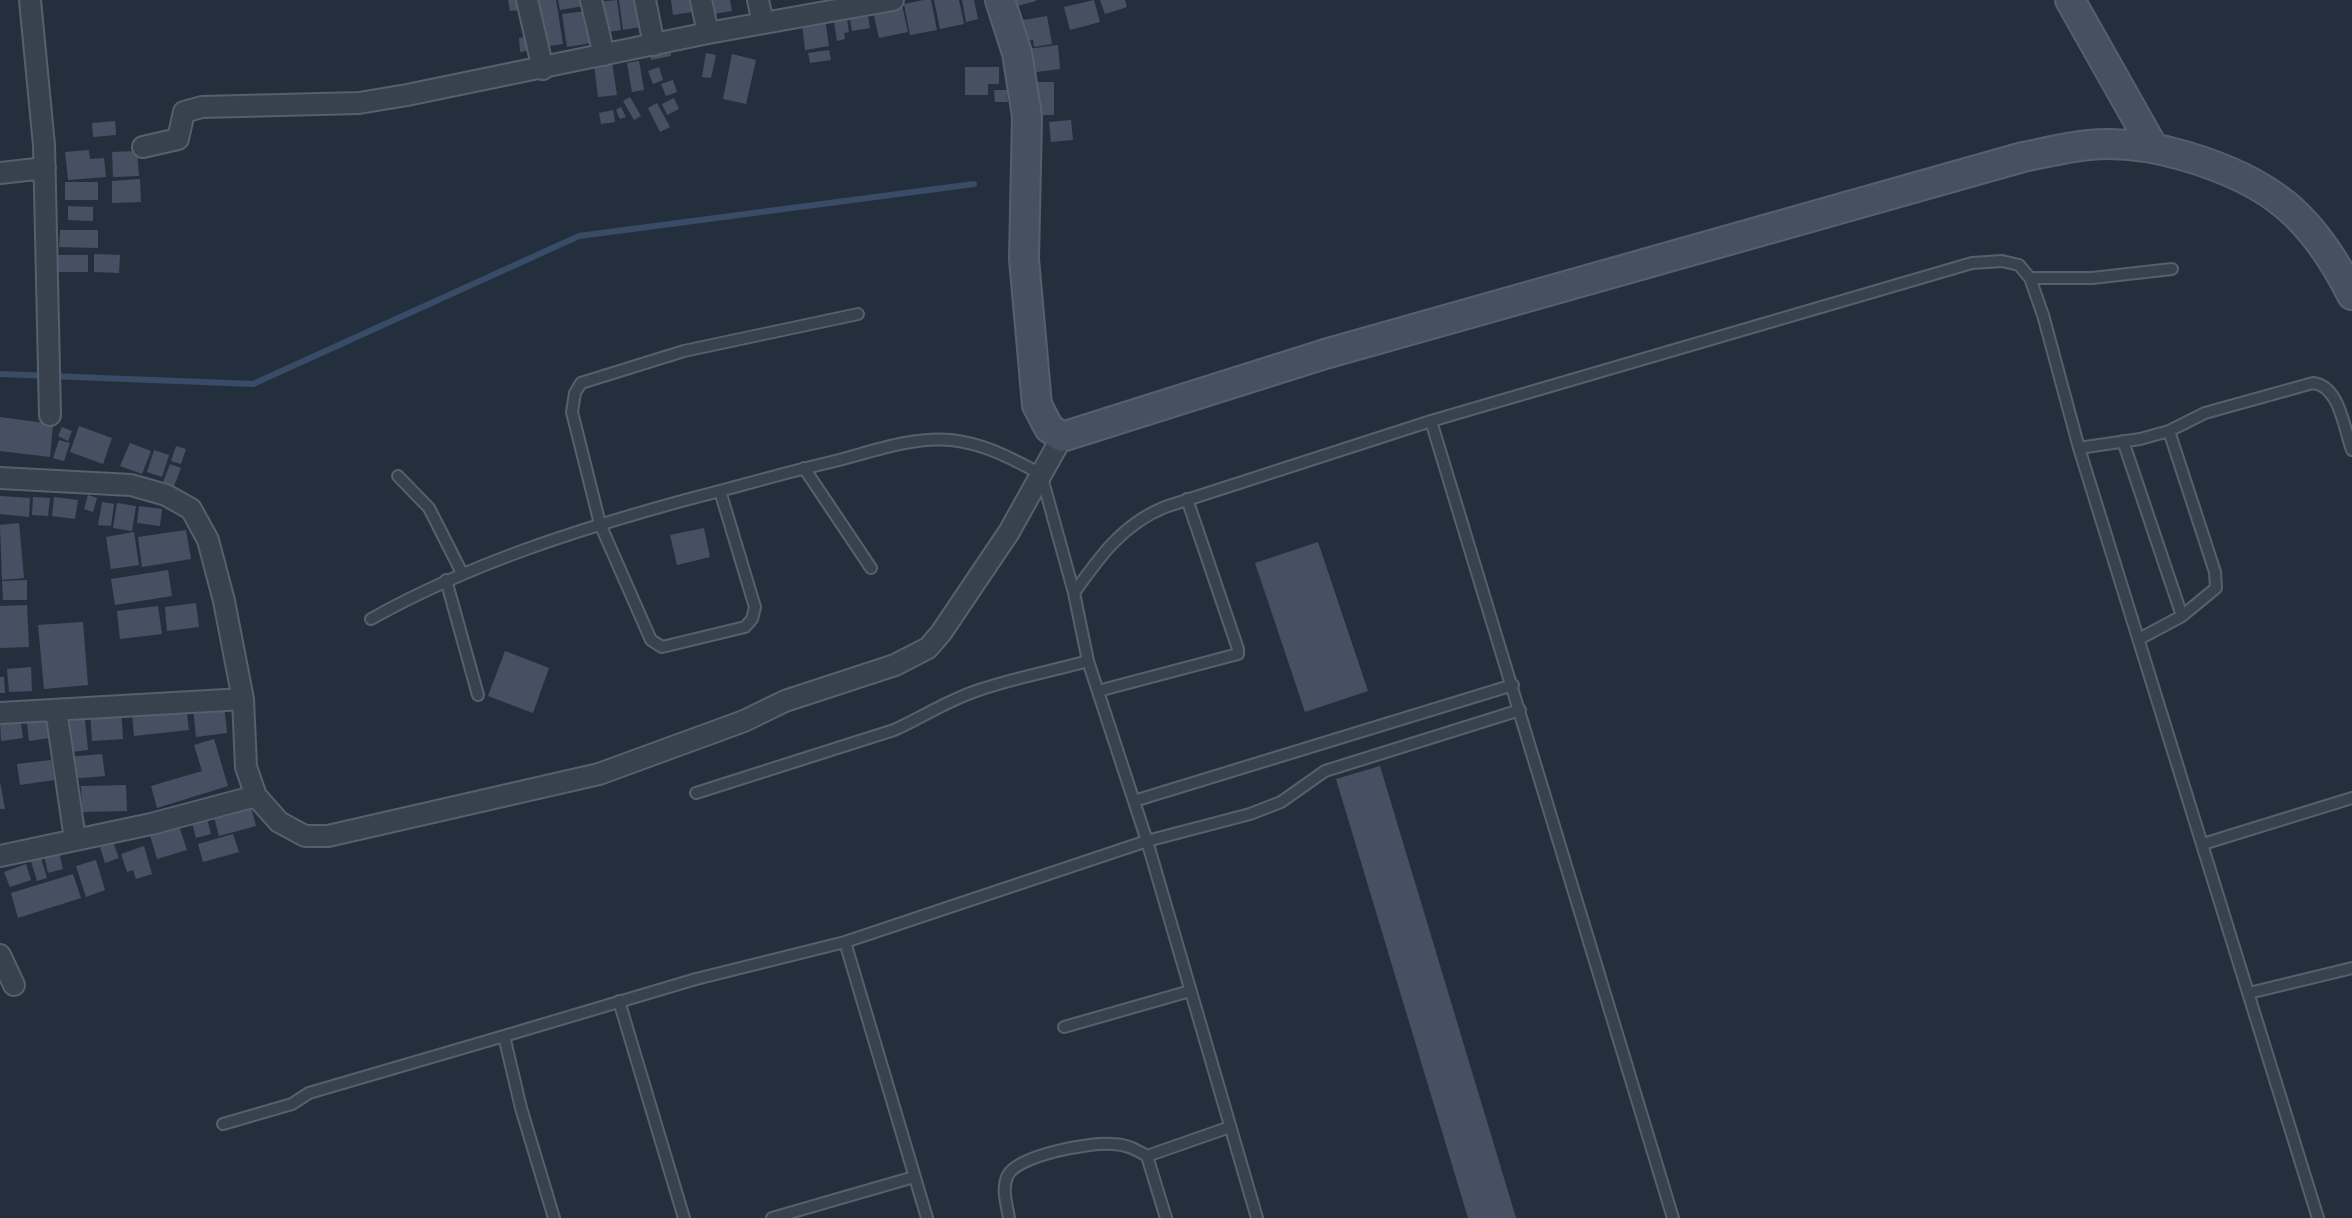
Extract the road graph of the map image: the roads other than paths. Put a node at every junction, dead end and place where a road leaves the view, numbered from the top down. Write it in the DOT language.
graph roads {
  1 [pos="30,0"];
  2 [pos="527,0"];
  3 [pos="591,0"];
  4 [pos="645,0"];
  5 [pos="701,0"];
  6 [pos="758,0"];
  7 [pos="1000,0"];
  8 [pos="2070,0"];
  9 [pos="880,1"];
  10 [pos="824,6"];
  11 [pos="763,23"];
  12 [pos="708,33"];
  13 [pos="654,45"];
  14 [pos="604,55"];
  15 [pos="543,69"];
  16 [pos="143,147"];
  17 [pos="2153,147"];
  18 [pos="45,168"];
  19 [pos="0,173"];
  20 [pos="2172,269"];
  21 [pos="2030,278"];
  22 [pos="2352,295"];
  23 [pos="858,314"];
  24 [pos="50,415"];
  25 [pos="1431,421"];
  26 [pos="2169,431"];
  27 [pos="1062,437"];
  28 [pos="2123,441"];
  29 [pos="2079,448"];
  30 [pos="2352,450"];
  31 [pos="804,468"];
  32 [pos="1041,474"];
  33 [pos="398,476"];
  34 [pos="0,478"];
  35 [pos="720,491"];
  36 [pos="1187,499"];
  37 [pos="600,524"];
  38 [pos="871,568"];
  39 [pos="462,573"];
  40 [pos="446,580"];
  41 [pos="1074,593"];
  42 [pos="2182,616"];
  43 [pos="371,619"];
  44 [pos="2139,639"];
  45 [pos="1088,661"];
  46 [pos="1513,685"];
  47 [pos="1098,691"];
  48 [pos="478,695"];
  49 [pos="243,699"];
  50 [pos="56,710"];
  51 [pos="1520,710"];
  52 [pos="0,713"];
  53 [pos="696,793"];
  54 [pos="256,796"];
  55 [pos="2352,798"];
  56 [pos="1134,801"];
  57 [pos="75,839"];
  58 [pos="1147,841"];
  59 [pos="2203,844"];
  60 [pos="0,856"];
  61 [pos="845,942"];
  62 [pos="0,955"];
  63 [pos="2352,968"];
  64 [pos="14,985"];
  65 [pos="1190,991"];
  66 [pos="2249,993"];
  67 [pos="619,1001"];
  68 [pos="1064,1027"];
  69 [pos="504,1036"];
  70 [pos="223,1124"];
  71 [pos="1230,1127"];
  72 [pos="1147,1156"];
  73 [pos="914,1177"];
  74 [pos="554,1218"];
  75 [pos="684,1218"];
  76 [pos="772,1218"];
  77 [pos="927,1218"];
  78 [pos="1009,1218"];
  79 [pos="1166,1218"];
  80 [pos="1257,1218"];
  81 [pos="1673,1218"];
  82 [pos="2318,1218"];
  1 -- 18 [label="street"];
  2 -- 15 [label="street"];
  3 -- 14 [label="street"];
  4 -- 13 [label="street"];
  5 -- 12 [label="street"];
  6 -- 11 [label="street"];
  7 -- 27 [label="street"];
  8 -- 17 [label="street"];
  9 -- 10 [label="street"];
  10 -- 11 [label="street"];
  11 -- 12 [label="street"];
  12 -- 13 [label="street"];
  13 -- 14 [label="street"];
  14 -- 15 [label="street"];
  15 -- 16 [label="street"];
  17 -- 22 [label="street"];
  17 -- 27 [label="street"];
  18 -- 19 [label="street"];
  18 -- 24 [label="street"];
  20 -- 21 [label="lane"];
  21 -- 25 [label="lane"];
  21 -- 29 [label="lane"];
  23 -- 37 [label="lane"];
  25 -- 36 [label="lane"];
  25 -- 46 [label="lane"];
  26 -- 28 [label="lane"];
  26 -- 30 [label="lane"];
  26 -- 42 [label="lane"];
  27 -- 32 [label="street"];
  28 -- 29 [label="lane"];
  28 -- 42 [label="lane"];
  29 -- 44 [label="lane"];
  31 -- 32 [label="lane"];
  31 -- 35 [label="lane"];
  31 -- 38 [label="lane"];
  32 -- 41 [label="lane"];
  32 -- 54 [label="street"];
  33 -- 39 [label="lane"];
  34 -- 49 [label="street"];
  35 -- 37 [label="lane"];
  35 -- 37 [label="lane"];
  36 -- 41 [label="lane"];
  36 -- 47 [label="lane"];
  37 -- 39 [label="lane"];
  39 -- 40 [label="lane"];
  40 -- 43 [label="lane"];
  40 -- 48 [label="lane"];
  41 -- 45 [label="lane"];
  42 -- 44 [label="lane"];
  44 -- 59 [label="lane"];
  45 -- 47 [label="lane"];
  45 -- 53 [label="lane"];
  46 -- 51 [label="lane"];
  46 -- 56 [label="lane"];
  47 -- 56 [label="lane"];
  49 -- 50 [label="street"];
  49 -- 54 [label="street"];
  50 -- 52 [label="street"];
  50 -- 57 [label="street"];
  51 -- 58 [label="lane"];
  51 -- 81 [label="lane"];
  54 -- 57 [label="street"];
  55 -- 59 [label="lane"];
  56 -- 58 [label="lane"];
  57 -- 60 [label="street"];
  58 -- 61 [label="lane"];
  58 -- 65 [label="lane"];
  59 -- 66 [label="lane"];
  61 -- 67 [label="lane"];
  61 -- 73 [label="lane"];
  62 -- 64 [label="street"];
  63 -- 66 [label="lane"];
  65 -- 68 [label="lane"];
  65 -- 71 [label="lane"];
  66 -- 82 [label="lane"];
  67 -- 69 [label="lane"];
  67 -- 75 [label="lane"];
  69 -- 70 [label="lane"];
  69 -- 74 [label="lane"];
  71 -- 72 [label="lane"];
  71 -- 80 [label="lane"];
  72 -- 78 [label="lane"];
  72 -- 79 [label="lane"];
  73 -- 76 [label="lane"];
  73 -- 77 [label="lane"];
}
